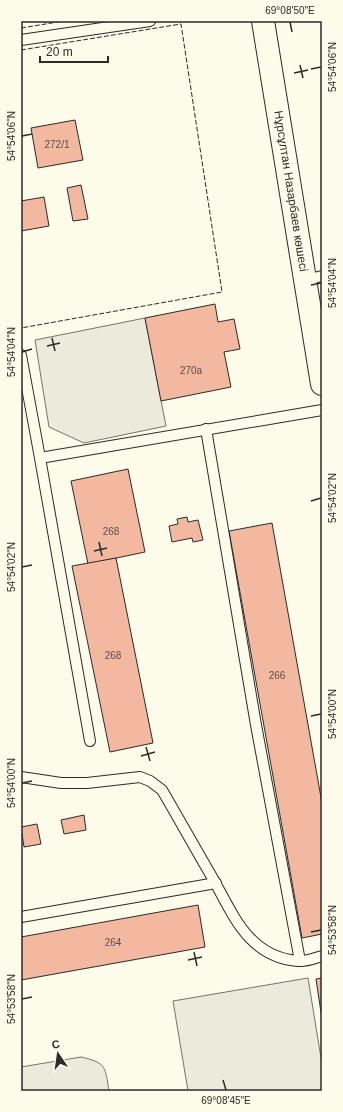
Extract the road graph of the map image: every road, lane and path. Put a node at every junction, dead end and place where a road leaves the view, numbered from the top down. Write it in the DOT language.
graph roads {
  1 [pos="150,21"];
  2 [pos="264,21"];
  3 [pos="21,40"];
  4 [pos="314,278"];
  5 [pos="21,355"];
  6 [pos="322,384"];
  7 [pos="322,410"];
  8 [pos="206,429"];
  9 [pos="40,458"];
  10 [pos="90,741"];
  11 [pos="21,777"];
  12 [pos="216,883"];
  13 [pos="21,917"];
  14 [pos="322,956"];
  15 [pos="300,961"];
  1 -- 3 [label="lane"];
  2 -- 4 [label="main road, Нұрсұлтан Назарбаев көшесі"];
  4 -- 6 [label="main road, Нұрсұлтан Назарбаев көшесі"];
  5 -- 9 [label="lane"];
  7 -- 8 [label="lane"];
  8 -- 9 [label="lane"];
  8 -- 15 [label="lane"];
  9 -- 10 [label="lane"];
  11 -- 12 [label="lane"];
  12 -- 13 [label="lane"];
  12 -- 15 [label="lane"];
  14 -- 15 [label="lane"];
}
